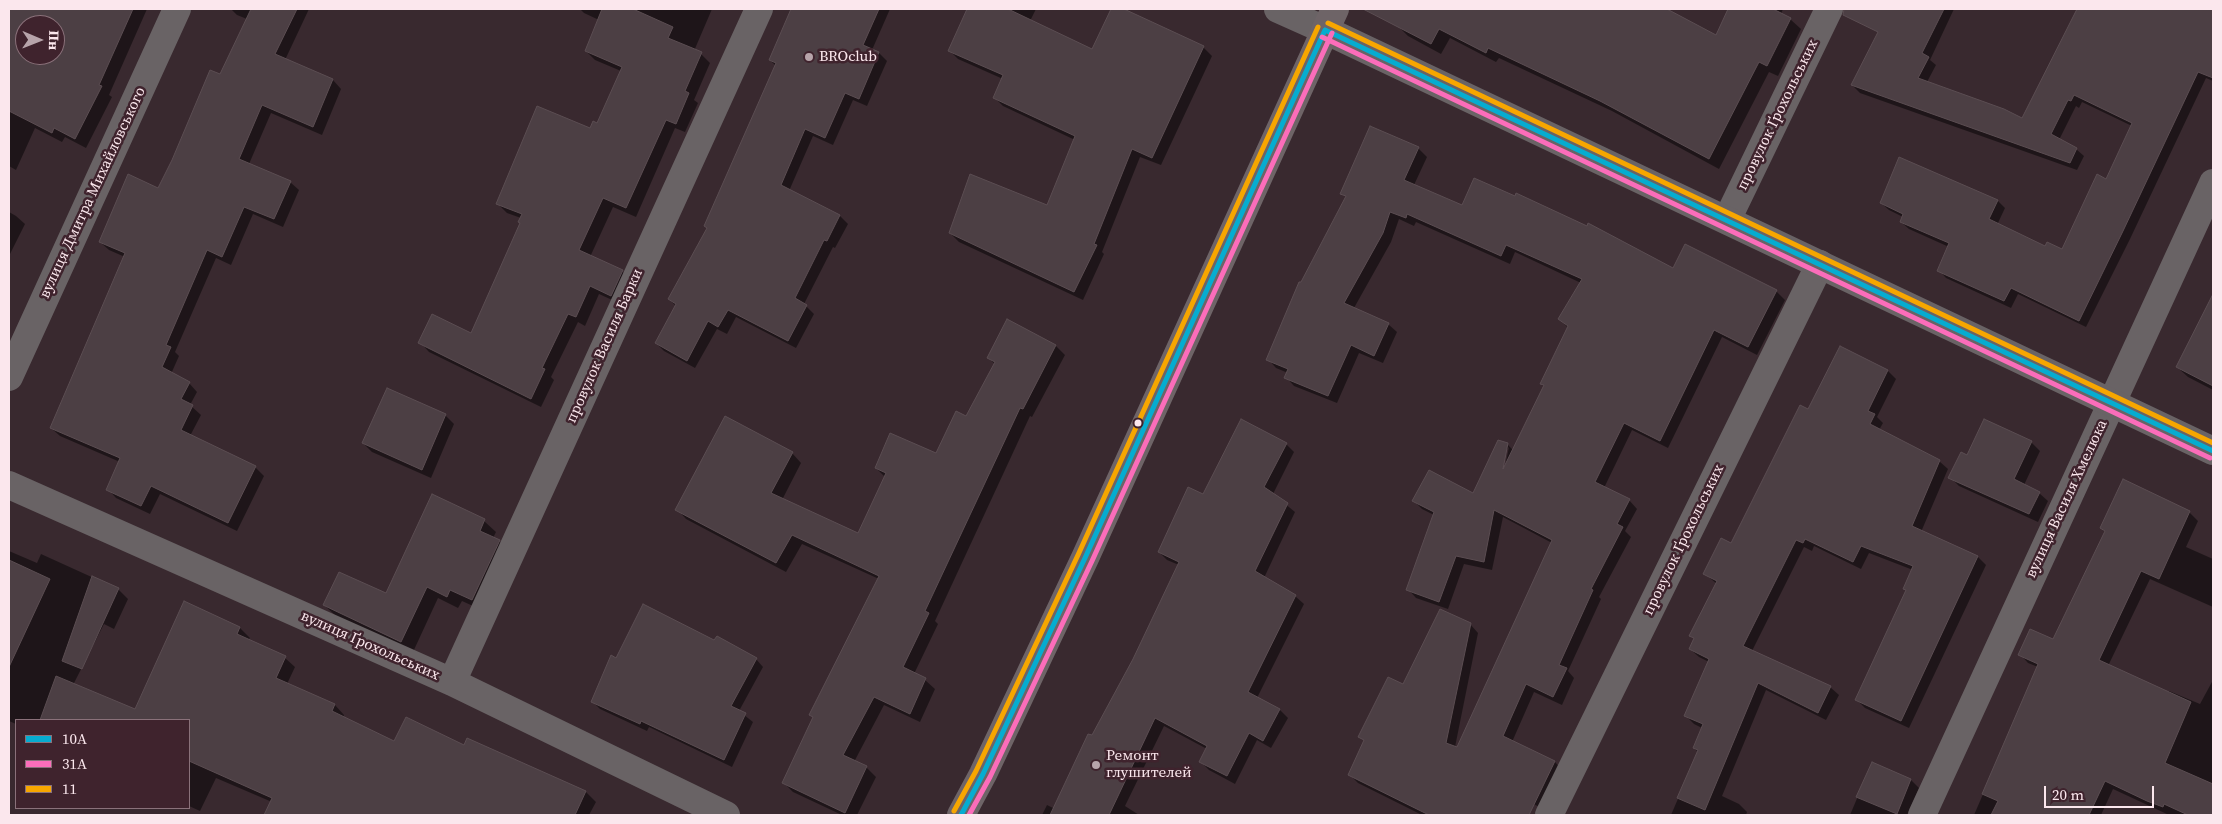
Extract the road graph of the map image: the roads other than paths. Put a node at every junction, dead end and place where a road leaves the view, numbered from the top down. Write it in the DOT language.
graph roads {
  1 [pos="177,9"];
  2 [pos="759,9"];
  3 [pos="1278,9"];
  4 [pos="1829,9"];
  5 [pos="1330,19"];
  6 [pos="2213,183"];
  7 [pos="1727,220"];
  8 [pos="1820,264"];
  9 [pos="9,376"];
  10 [pos="2112,403"];
  11 [pos="2213,451"];
  12 [pos="9,486"];
  13 [pos="452,682"];
  14 [pos="726,815"];
  15 [pos="961,815"];
  16 [pos="1549,815"];
  17 [pos="1922,815"];
  1 -- 9 [label="street, вулиця Дмитра Михайловського"];
  2 -- 13 [label="street, провулок Василя Барки"];
  3 -- 5 [label="street"];
  4 -- 7 [label="street, провулок Ґрохольських"];
  5 -- 7 [label="street"];
  5 -- 15 [label="main road"];
  6 -- 10 [label="street, вулиця Василя Хмелюка"];
  7 -- 8 [label="street"];
  8 -- 10 [label="street"];
  8 -- 16 [label="street, провулок Ґрохольських"];
  10 -- 11 [label="street"];
  10 -- 17 [label="street, вулиця Василя Хмелюка"];
  12 -- 13 [label="street, вулиця Ґрохольських"];
  13 -- 14 [label="street, вулиця Ґрохольських"];
}
